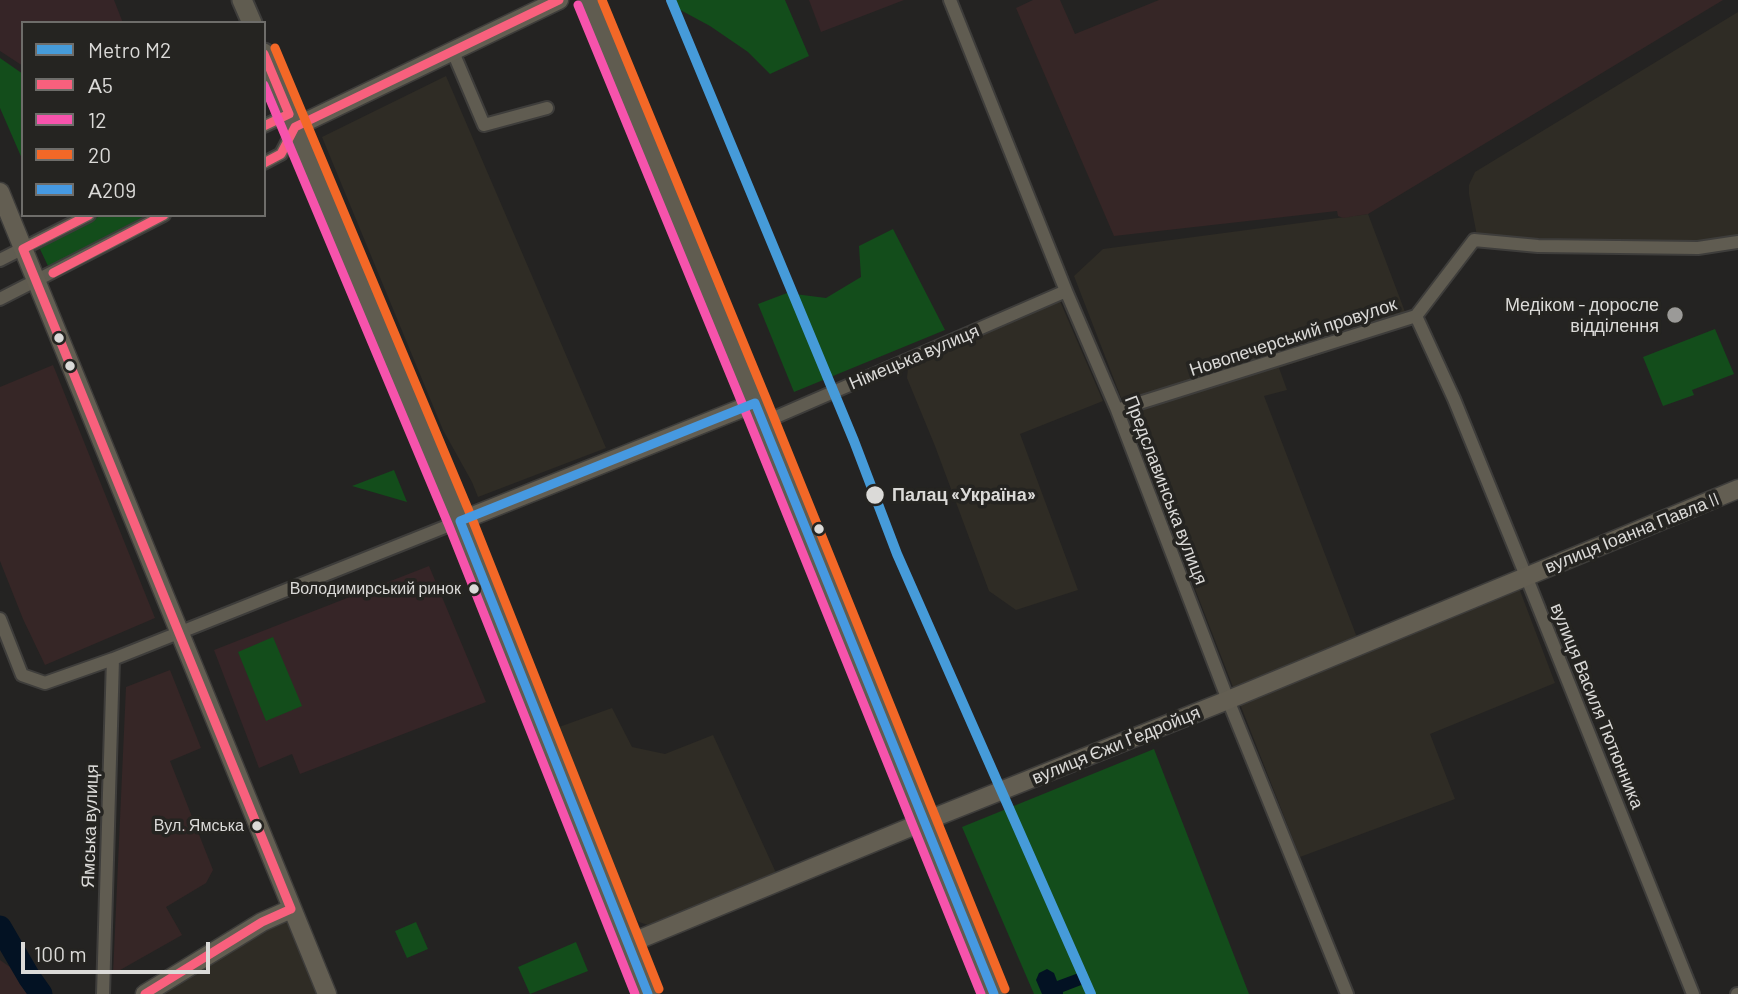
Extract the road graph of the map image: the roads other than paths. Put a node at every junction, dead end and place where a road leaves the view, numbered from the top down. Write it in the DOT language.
graph roads {
  1 [pos="242,0"];
  2 [pos="559,0"];
  3 [pos="589,0"];
  4 [pos="950,0"];
  5 [pos="251,21"];
  6 [pos="453,52"];
  7 [pos="266,58"];
  8 [pos="547,108"];
  9 [pos="292,121"];
  10 [pos="266,126"];
  11 [pos="266,162"];
  12 [pos="0,192"];
  13 [pos="85,217"];
  14 [pos="160,217"];
  15 [pos="1738,242"];
  16 [pos="23,249"];
  17 [pos="0,260"];
  18 [pos="37,282"];
  19 [pos="1066,291"];
  20 [pos="0,299"];
  21 [pos="1416,316"];
  22 [pos="755,403"];
  23 [pos="1117,410"];
  24 [pos="762,423"];
  25 [pos="1738,489"];
  26 [pos="460,521"];
  27 [pos="1526,576"];
  28 [pos="0,620"];
  29 [pos="179,632"];
  30 [pos="113,659"];
  31 [pos="1228,700"];
  32 [pos="923,822"];
  33 [pos="291,909"];
  34 [pos="628,944"];
  35 [pos="103,994"];
  36 [pos="145,994"];
  37 [pos="327,994"];
  38 [pos="648,994"];
  39 [pos="994,994"];
  40 [pos="1347,994"];
  41 [pos="1693,994"];
  1 -- 5 [label="main road"];
  2 -- 6 [label="street"];
  3 -- 22 [label="main road"];
  4 -- 19 [label="street, Предславинська вулиця"];
  6 -- 8 [label="street"];
  6 -- 9 [label="street"];
  7 -- 9 [label="main road"];
  9 -- 10 [label="street"];
  9 -- 11 [label="street"];
  9 -- 26 [label="main road"];
  12 -- 16 [label="street"];
  13 -- 16 [label="street"];
  14 -- 18 [label="street"];
  15 -- 21 [label="street, Новопечерський провулок"];
  16 -- 17 [label="street"];
  16 -- 18 [label="street"];
  18 -- 20 [label="street"];
  18 -- 29 [label="street"];
  19 -- 23 [label="street, Предславинська вулиця"];
  19 -- 24 [label="street, Німецька вулиця"];
  21 -- 23 [label="street, Новопечерський провулок"];
  21 -- 27 [label="street, вулиця Василя Тютюнника"];
  22 -- 24 [label="main road"];
  22 -- 26 [label="street"];
  23 -- 31 [label="street, Предславинська вулиця"];
  24 -- 32 [label="main road"];
  25 -- 27 [label="street, вулиця Іоанна Павла II"];
  26 -- 29 [label="street"];
  26 -- 34 [label="main road"];
  27 -- 31 [label="street, вулиця Єжи Ґедройця"];
  27 -- 41 [label="street, вулиця Василя Тютюнника"];
  28 -- 30 [label="street"];
  29 -- 30 [label="street"];
  29 -- 33 [label="street"];
  30 -- 35 [label="street, Ямська вулиця"];
  31 -- 32 [label="street, вулиця Єжи Ґедройця"];
  31 -- 40 [label="street, Предславинська вулиця"];
  32 -- 34 [label="street, вулиця Єжи Ґедройця"];
  32 -- 39 [label="main road"];
  33 -- 36 [label="street"];
  33 -- 37 [label="street"];
  34 -- 38 [label="main road"];
}
